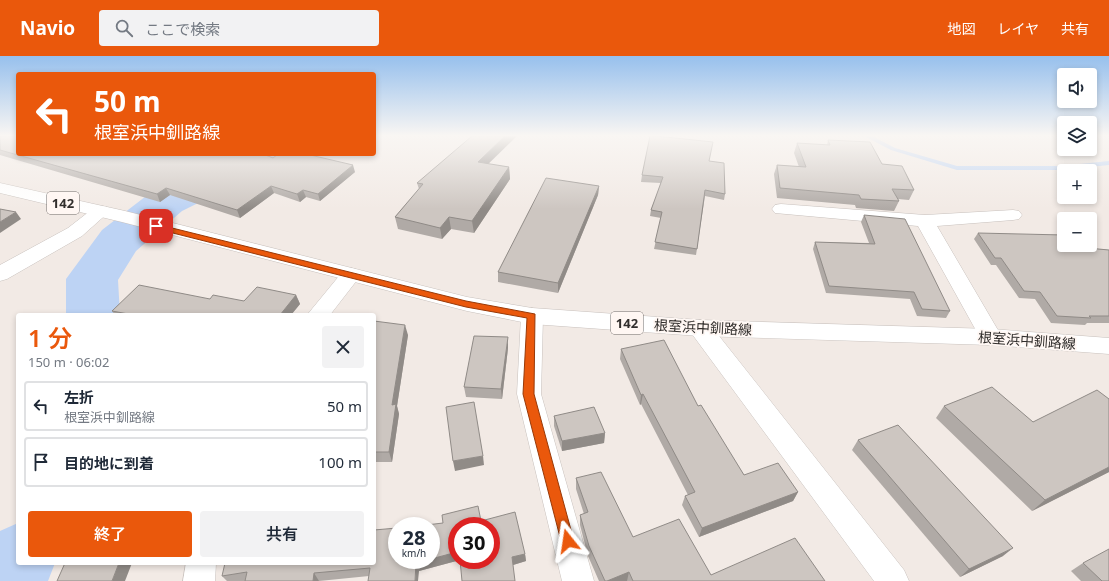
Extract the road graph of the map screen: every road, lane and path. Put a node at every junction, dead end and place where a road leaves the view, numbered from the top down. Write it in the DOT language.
graph roads {
  1 [pos="0,188"];
  2 [pos="781,210"];
  3 [pos="101,211"];
  4 [pos="1013,215"];
  5 [pos="925,221"];
  6 [pos="0,274"];
  7 [pos="351,276"];
  8 [pos="320,313"];
  9 [pos="532,316"];
  10 [pos="700,328"];
  11 [pos="990,337"];
  12 [pos="1109,346"];
  13 [pos="201,565"];
  14 [pos="199,581"];
  15 [pos="578,581"];
  16 [pos="893,581"];
  1 -- 3 [label="main road, 根室浜中釧路線 / 142"];
  2 -- 5 [label="main road"];
  3 -- 6 [label="main road"];
  3 -- 7 [label="main road, 根室浜中釧路線 / 142"];
  4 -- 5 [label="main road"];
  5 -- 11 [label="main road"];
  7 -- 8 [label="main road"];
  7 -- 9 [label="main road, 根室浜中釧路線 / 142"];
  9 -- 10 [label="main road, 根室浜中釧路線 / 142"];
  9 -- 15 [label="main road"];
  10 -- 11 [label="main road, 根室浜中釧路線 / 142"];
  10 -- 16 [label="main road"];
  11 -- 12 [label="main road, 根室浜中釧路線 / 142"];
  13 -- 14 [label="main road"];
}
